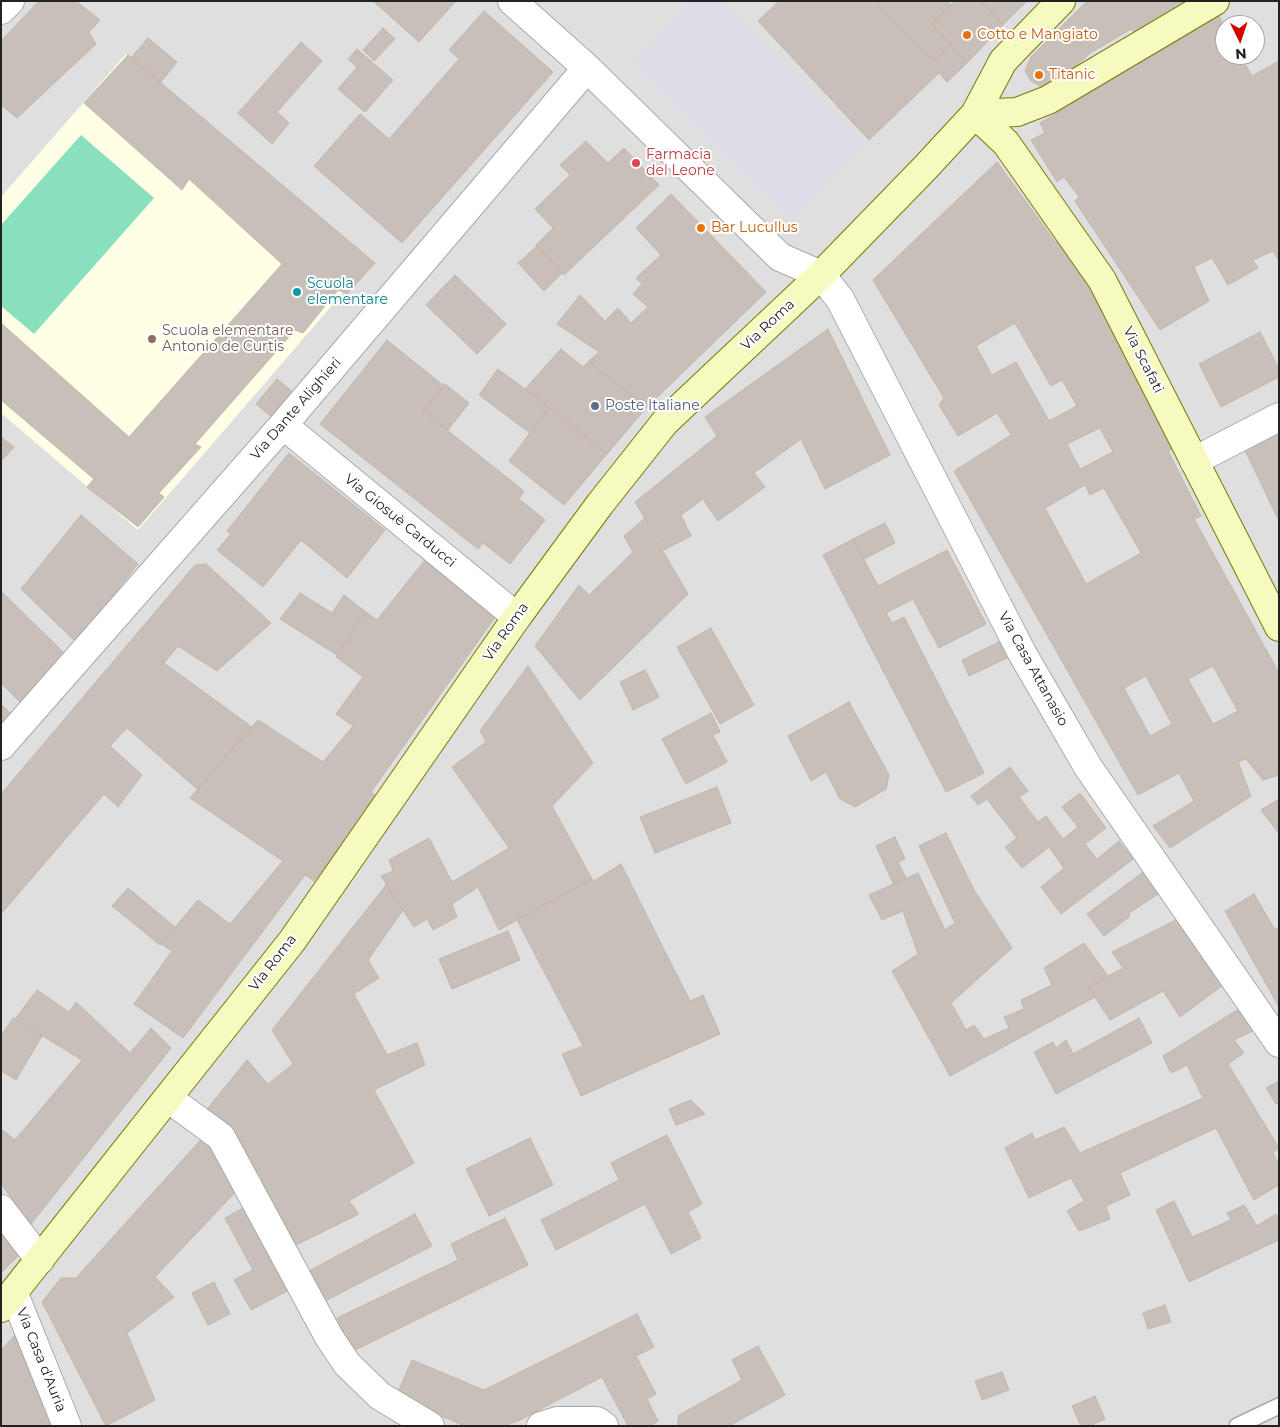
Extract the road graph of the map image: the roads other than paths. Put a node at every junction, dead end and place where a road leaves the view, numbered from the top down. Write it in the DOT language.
graph roads {
  1 [pos="10,1"];
  2 [pos="512,1"];
  3 [pos="1061,1"];
  4 [pos="1215,1"];
  5 [pos="1,10"];
  6 [pos="587,68"];
  7 [pos="975,114"];
  8 [pos="821,275"];
  9 [pos="1279,417"];
  10 [pos="283,425"];
  11 [pos="1194,461"];
  12 [pos="517,617"];
  13 [pos="1279,626"];
  14 [pos="1,746"];
  15 [pos="1279,1043"];
  16 [pos="168,1098"];
  17 [pos="1,1209"];
  18 [pos="40,1260"];
  19 [pos="8,1301"];
  20 [pos="1279,1406"];
  21 [pos="67,1426"];
  22 [pos="430,1426"];
  23 [pos="541,1426"];
  24 [pos="604,1426"];
  25 [pos="1237,1426"];
  1 -- 5 [label="street"];
  2 -- 6 [label="street"];
  3 -- 7 [label="main road, Via Roma"];
  4 -- 7 [label="main road"];
  6 -- 8 [label="street"];
  6 -- 10 [label="street, Via Dante Alighieri"];
  7 -- 8 [label="main road, Via Roma"];
  7 -- 11 [label="main road, Via Scafati"];
  8 -- 12 [label="main road, Via Roma"];
  8 -- 15 [label="street, Via Casa Attanasio"];
  9 -- 11 [label="street"];
  10 -- 12 [label="street, Via Giosuè Carducci"];
  10 -- 14 [label="street, Via Dante Alighieri"];
  11 -- 13 [label="main road, Via Scafati"];
  12 -- 16 [label="main road, Via Roma"];
  16 -- 18 [label="main road, Via Roma"];
  16 -- 22 [label="street"];
  17 -- 18 [label="street"];
  18 -- 19 [label="main road, Via Roma"];
  19 -- 21 [label="street, Via Casa d'Auria"];
  20 -- 25 [label="lane"];
  23 -- 24 [label="street"];
}
